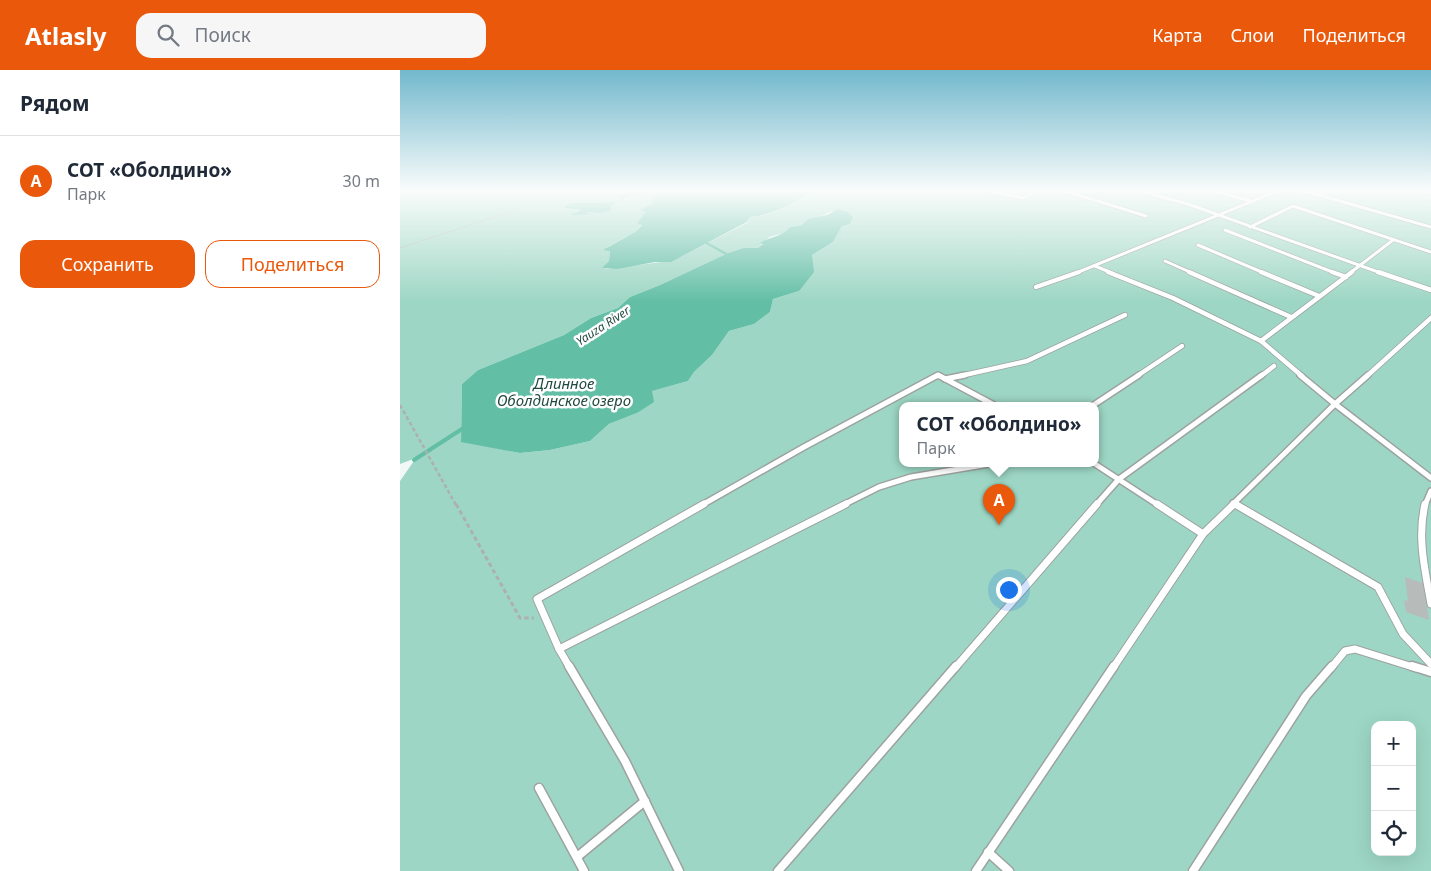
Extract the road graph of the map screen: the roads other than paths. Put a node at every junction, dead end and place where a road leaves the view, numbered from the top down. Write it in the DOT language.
graph roads {
  1 [pos="1186,227"];
  2 [pos="1251,227"];
  3 [pos="1356,227"];
  4 [pos="1225,230"];
  5 [pos="1393,240"];
  6 [pos="1198,245"];
  7 [pos="1431,252"];
  8 [pos="1165,261"];
  9 [pos="1095,266"];
  10 [pos="1361,266"];
  11 [pos="1346,277"];
  12 [pos="1036,287"];
  13 [pos="1431,290"];
  14 [pos="1319,296"];
  15 [pos="1125,315"];
  16 [pos="1291,317"];
  17 [pos="1431,318"];
  18 [pos="1261,341"];
  19 [pos="1182,346"];
  20 [pos="1274,366"];
  21 [pos="945,379"];
  22 [pos="988,402"];
  23 [pos="1098,402"];
  24 [pos="1335,404"];
  25 [pos="1099,466"];
  26 [pos="971,467"];
  27 [pos="1431,478"];
  28 [pos="1119,479"];
  29 [pos="1431,491"];
  30 [pos="1233,503"];
  31 [pos="1203,534"];
  32 [pos="1431,604"];
  33 [pos="559,649"];
  34 [pos="1431,664"];
  35 [pos="1431,672"];
  36 [pos="539,788"];
  37 [pos="644,801"];
  38 [pos="988,852"];
  39 [pos="578,858"];
  40 [pos="584,871"];
  41 [pos="679,871"];
  42 [pos="778,871"];
  43 [pos="976,871"];
  44 [pos="1009,871"];
  45 [pos="1193,871"];
  1 -- 9 [label="lane"];
  2 -- 10 [label="lane"];
  3 -- 5 [label="lane"];
  4 -- 11 [label="lane"];
  5 -- 7 [label="lane"];
  5 -- 10 [label="lane"];
  6 -- 14 [label="lane"];
  8 -- 16 [label="lane"];
  9 -- 12 [label="lane"];
  9 -- 18 [label="lane"];
  10 -- 11 [label="lane"];
  10 -- 13 [label="lane"];
  11 -- 14 [label="lane"];
  14 -- 16 [label="lane"];
  15 -- 21 [label="lane"];
  16 -- 18 [label="lane"];
  17 -- 24 [label="lane"];
  18 -- 24 [label="lane"];
  19 -- 23 [label="lane"];
  20 -- 28 [label="lane"];
  21 -- 22 [label="lane"];
  21 -- 33 [label="lane"];
  24 -- 27 [label="lane"];
  24 -- 30 [label="lane"];
  25 -- 28 [label="lane"];
  26 -- 33 [label="lane"];
  28 -- 31 [label="lane"];
  28 -- 42 [label="lane"];
  29 -- 32 [label="lane"];
  30 -- 31 [label="lane"];
  30 -- 34 [label="lane"];
  31 -- 38 [label="lane"];
  33 -- 37 [label="lane"];
  35 -- 45 [label="lane"];
  36 -- 39 [label="lane"];
  37 -- 39 [label="lane"];
  37 -- 41 [label="lane"];
  38 -- 43 [label="lane"];
  38 -- 44 [label="lane"];
  39 -- 40 [label="lane"];
}
